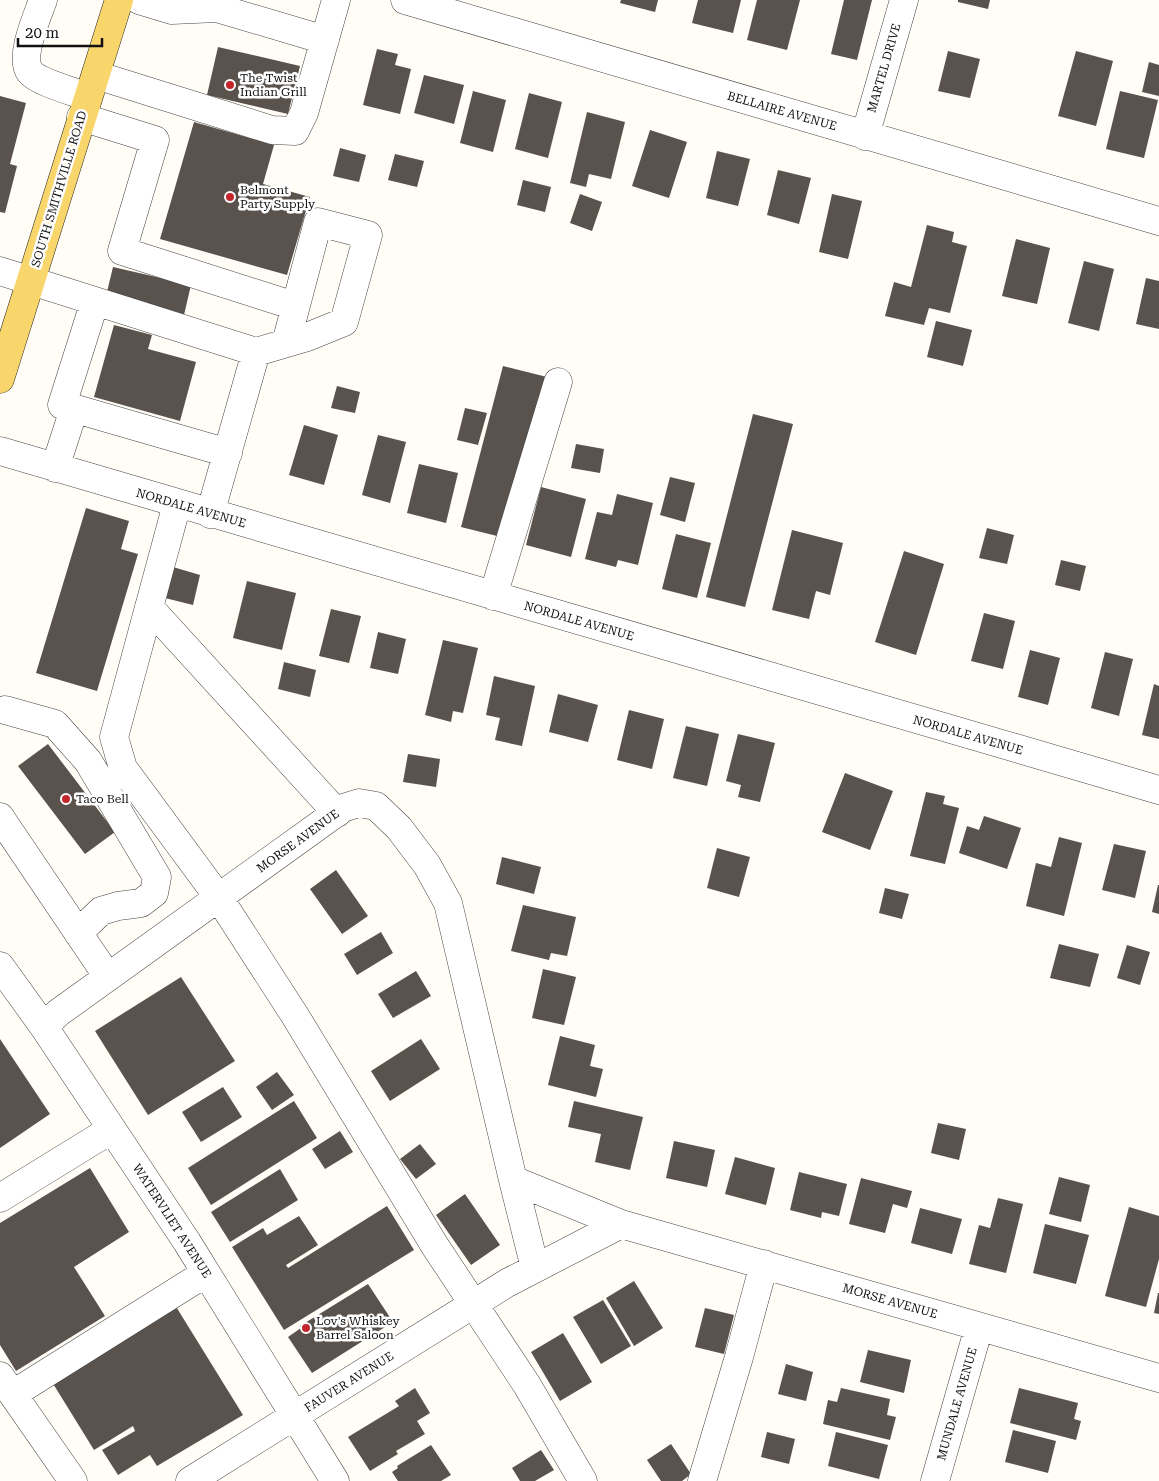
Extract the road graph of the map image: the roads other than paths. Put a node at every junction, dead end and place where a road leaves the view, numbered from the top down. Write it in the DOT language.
graph roads {
  1 [pos="43,0"];
  2 [pos="119,0"];
  3 [pos="139,0"];
  4 [pos="336,0"];
  5 [pos="405,0"];
  6 [pos="904,0"];
  7 [pos="464,8"];
  8 [pos="325,40"];
  9 [pos="88,96"];
  10 [pos="865,136"];
  11 [pos="1159,221"];
  12 [pos="0,271"];
  13 [pos="30,280"];
  14 [pos="95,301"];
  15 [pos="295,306"];
  16 [pos="286,343"];
  17 [pos="256,352"];
  18 [pos="0,379"];
  19 [pos="558,382"];
  20 [pos="74,409"];
  21 [pos="0,451"];
  22 [pos="228,453"];
  23 [pos="55,468"];
  24 [pos="177,504"];
  25 [pos="210,514"];
  26 [pos="493,596"];
  27 [pos="149,607"];
  28 [pos="2,715"];
  29 [pos="1159,790"];
  30 [pos="337,813"];
  31 [pos="0,817"];
  32 [pos="219,898"];
  33 [pos="78,933"];
  34 [pos="0,966"];
  35 [pos="108,978"];
  36 [pos="44,1027"];
  37 [pos="112,1129"];
  38 [pos="513,1180"];
  39 [pos="0,1198"];
  40 [pos="621,1224"];
  41 [pos="764,1264"];
  42 [pos="535,1268"];
  43 [pos="206,1273"];
  44 [pos="474,1304"];
  45 [pos="979,1328"];
  46 [pos="1159,1378"];
  47 [pos="6,1385"];
  48 [pos="295,1416"];
  49 [pos="73,1481"];
  50 [pos="190,1481"];
  51 [pos="335,1481"];
  52 [pos="583,1481"];
  53 [pos="702,1481"];
  54 [pos="935,1481"];
  1 -- 9 [label="street"];
  2 -- 9 [label="main road, SOUTH SMITHVILLE ROAD"];
  3 -- 8 [label="street"];
  4 -- 8 [label="street"];
  5 -- 7 [label="street, BELLAIRE AVENUE"];
  6 -- 10 [label="street, MARTEL DRIVE"];
  7 -- 10 [label="street, BELLAIRE AVENUE"];
  8 -- 9 [label="street"];
  9 -- 13 [label="main road, SOUTH SMITHVILLE ROAD"];
  9 -- 15 [label="street"];
  10 -- 11 [label="street, BELLAIRE AVENUE"];
  12 -- 13 [label="street"];
  13 -- 14 [label="street"];
  13 -- 18 [label="main road, SOUTH SMITHVILLE ROAD"];
  14 -- 17 [label="street"];
  14 -- 20 [label="street"];
  15 -- 16 [label="street"];
  15 -- 16 [label="street"];
  16 -- 17 [label="street"];
  17 -- 22 [label="street"];
  19 -- 26 [label="street"];
  20 -- 22 [label="street"];
  20 -- 23 [label="street"];
  21 -- 23 [label="street, NORDALE AVENUE"];
  22 -- 25 [label="street"];
  23 -- 24 [label="street, NORDALE AVENUE"];
  24 -- 25 [label="street, NORDALE AVENUE"];
  24 -- 27 [label="street"];
  25 -- 26 [label="street, NORDALE AVENUE"];
  26 -- 29 [label="street, NORDALE AVENUE"];
  27 -- 30 [label="street"];
  27 -- 32 [label="street"];
  28 -- 33 [label="street"];
  30 -- 32 [label="street, MORSE AVENUE"];
  30 -- 38 [label="street, MORSE AVENUE"];
  31 -- 33 [label="street"];
  32 -- 35 [label="street, MORSE AVENUE"];
  32 -- 44 [label="street"];
  33 -- 35 [label="street"];
  34 -- 36 [label="street, WATERVLIET AVENUE"];
  35 -- 36 [label="street, MORSE AVENUE"];
  36 -- 37 [label="street, WATERVLIET AVENUE"];
  37 -- 39 [label="street"];
  37 -- 43 [label="street, WATERVLIET AVENUE"];
  38 -- 40 [label="street, MORSE AVENUE"];
  38 -- 42 [label="street, MORSE AVENUE"];
  40 -- 41 [label="street, MORSE AVENUE"];
  40 -- 42 [label="street"];
  41 -- 45 [label="street, MORSE AVENUE"];
  41 -- 53 [label="street"];
  42 -- 44 [label="street, FAUVER AVENUE"];
  43 -- 47 [label="street"];
  43 -- 48 [label="street, WATERVLIET AVENUE"];
  44 -- 48 [label="street, FAUVER AVENUE"];
  44 -- 52 [label="street"];
  45 -- 46 [label="street, MORSE AVENUE"];
  45 -- 54 [label="street, MUNDALE AVENUE"];
  47 -- 49 [label="street"];
  48 -- 50 [label="street, FAUVER AVENUE"];
  48 -- 51 [label="street, WATERVLIET AVENUE"];
}
